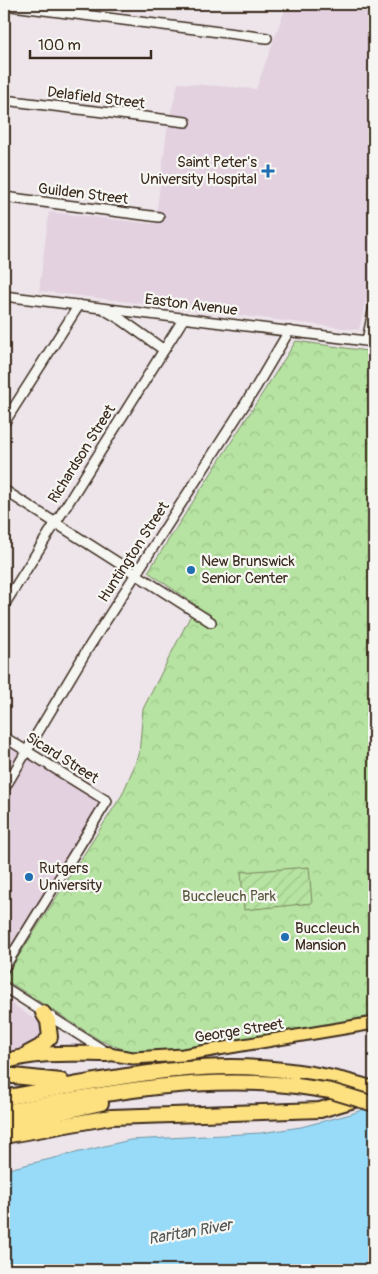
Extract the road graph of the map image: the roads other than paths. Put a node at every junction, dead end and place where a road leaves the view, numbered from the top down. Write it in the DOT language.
graph roads {
  1 [pos="4,6"];
  2 [pos="266,38"];
  3 [pos="4,100"];
  4 [pos="186,122"];
  5 [pos="4,197"];
  6 [pos="158,217"];
  7 [pos="4,296"];
  8 [pos="79,305"];
  9 [pos="374,306"];
  10 [pos="100,308"];
  11 [pos="184,318"];
  12 [pos="289,331"];
  13 [pos="371,341"];
  14 [pos="164,350"];
  15 [pos="4,423"];
  16 [pos="4,490"];
  17 [pos="55,522"];
  18 [pos="137,574"];
  19 [pos="4,605"];
  20 [pos="211,622"];
  21 [pos="4,737"];
  22 [pos="27,752"];
  23 [pos="4,789"];
  24 [pos="4,968"];
  25 [pos="4,987"];
  26 [pos="43,1013"];
  27 [pos="374,1023"];
  28 [pos="108,1054"];
  29 [pos="22,1056"];
  30 [pos="4,1062"];
  31 [pos="4,1075"];
  32 [pos="99,1081"];
  33 [pos="216,1082"];
  34 [pos="374,1091"];
  35 [pos="4,1098"];
  36 [pos="374,1104"];
  37 [pos="4,1112"];
  38 [pos="111,1117"];
  39 [pos="4,1125"];
  40 [pos="4,1136"];
  41 [pos="4,1144"];
  1 -- 2 [label="street"];
  3 -- 4 [label="street, Delafield Street"];
  5 -- 6 [label="street, Guilden Street"];
  7 -- 8 [label="street, Easton Avenue"];
  8 -- 10 [label="street, Easton Avenue"];
  8 -- 15 [label="street"];
  9 -- 13 [label="street"];
  10 -- 11 [label="street, Easton Avenue"];
  10 -- 14 [label="street"];
  11 -- 12 [label="street, Easton Avenue"];
  11 -- 14 [label="street, Richardson Street"];
  12 -- 13 [label="street, Easton Avenue"];
  12 -- 18 [label="street, Huntington Street"];
  14 -- 17 [label="street, Richardson Street"];
  16 -- 17 [label="street"];
  17 -- 18 [label="street"];
  17 -- 19 [label="street, Richardson Street"];
  18 -- 20 [label="street"];
  18 -- 22 [label="street, Huntington Street"];
  21 -- 22 [label="street, Sicard Street"];
  22 -- 23 [label="street, Huntington Street"];
  22 -- 24 [label="street, Sicard Street"];
  25 -- 26 [label="street"];
  26 -- 28 [label="street"];
  26 -- 29 [label="highway"];
  27 -- 28 [label="main road, George Street"];
  28 -- 29 [label="highway"];
  29 -- 30 [label="highway"];
  31 -- 32 [label="highway"];
  32 -- 34 [label="highway"];
  32 -- 35 [label="highway"];
  33 -- 36 [label="highway, bridge"];
  33 -- 37 [label="highway"];
  33 -- 39 [label="highway"];
  34 -- 38 [label="highway"];
  38 -- 40 [label="highway"];
  38 -- 41 [label="highway"];
}
